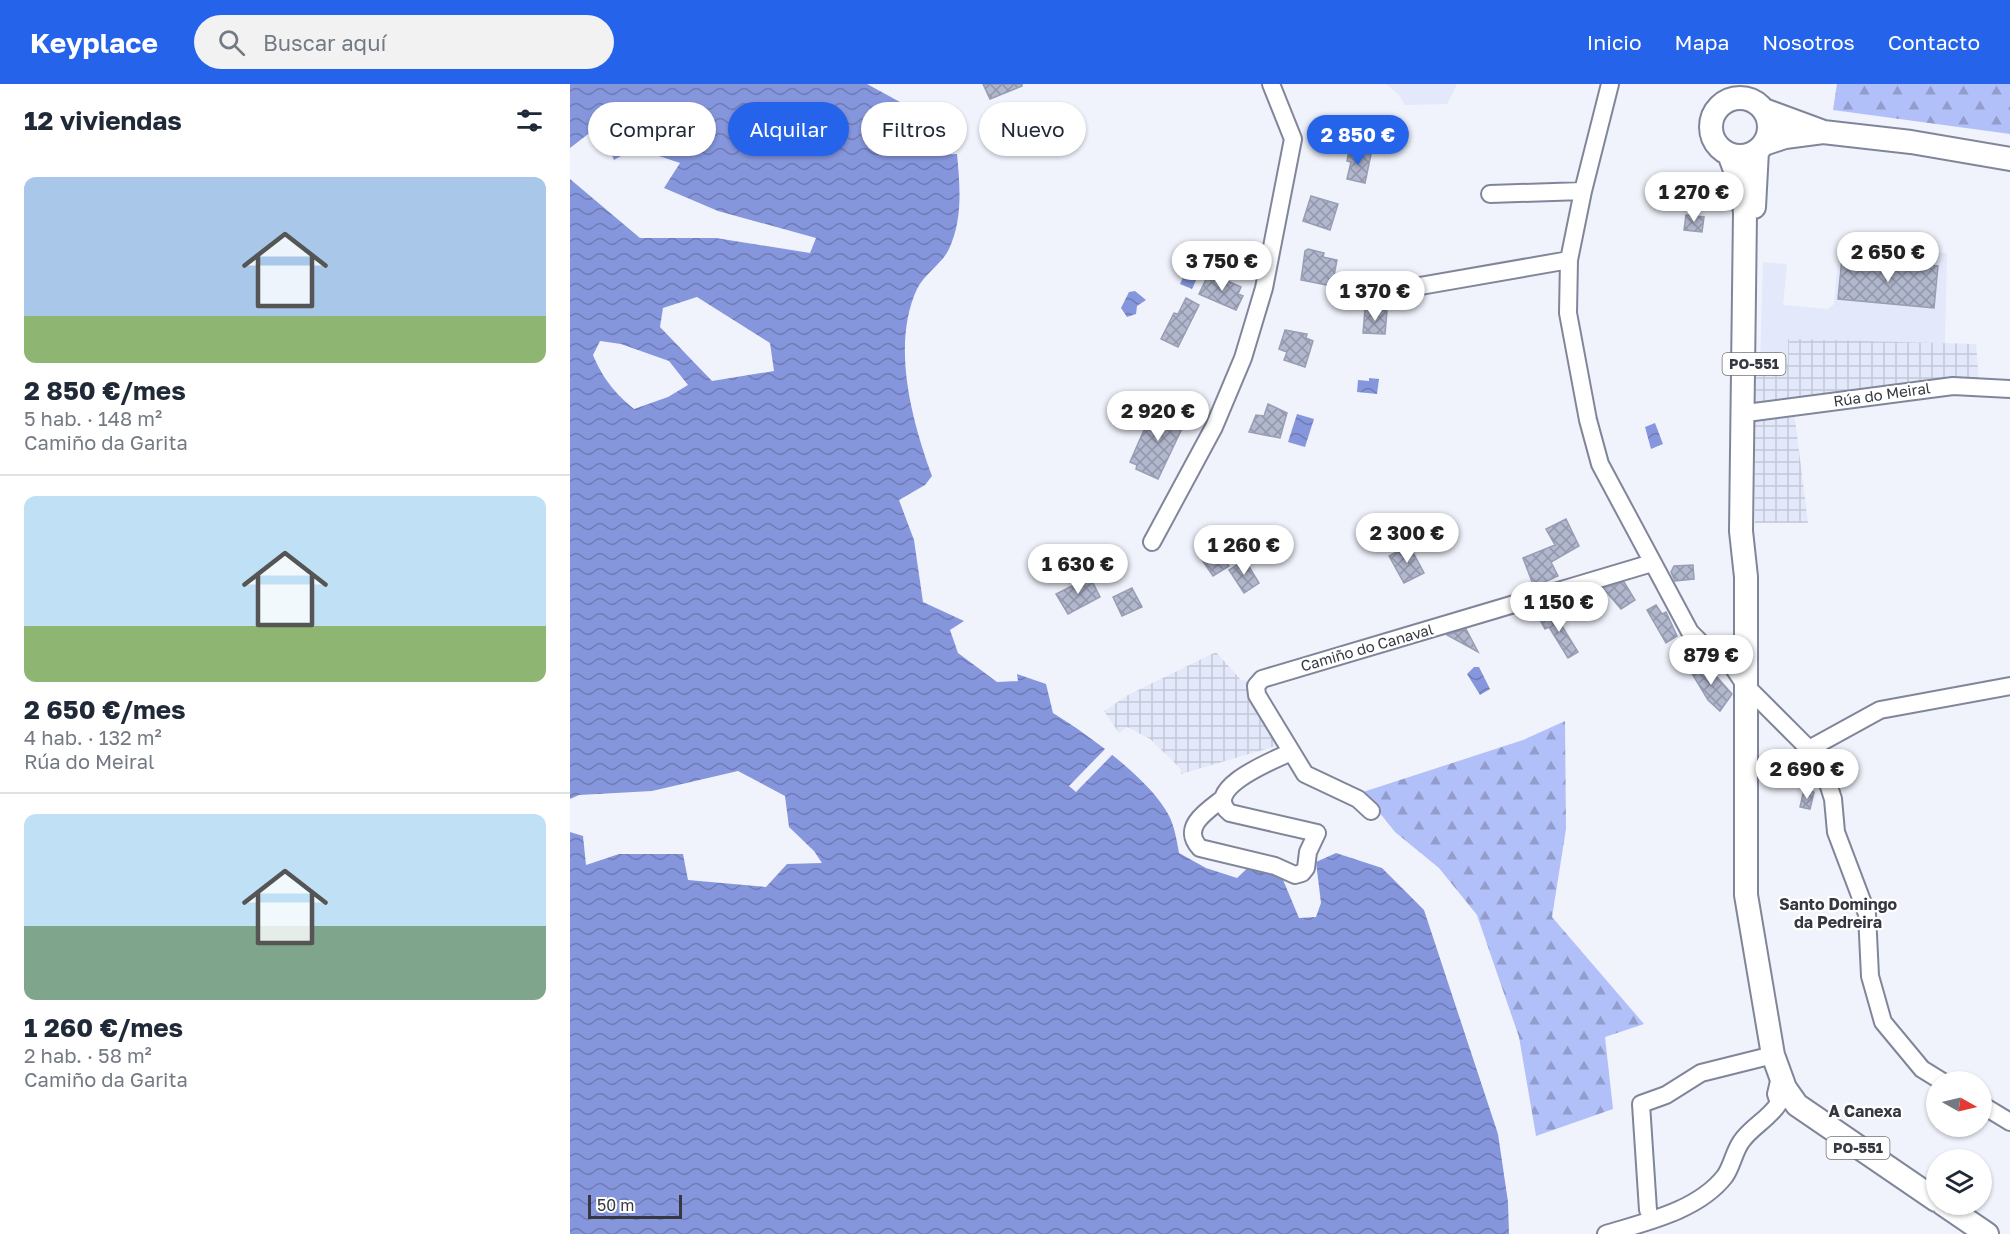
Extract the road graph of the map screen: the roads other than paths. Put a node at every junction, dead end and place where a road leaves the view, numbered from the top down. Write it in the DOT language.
graph roads {
  1 [pos="1271,84"];
  2 [pos="1610,84"];
  3 [pos="1733,93"];
  4 [pos="1760,99"];
  5 [pos="1823,132"];
  6 [pos="1761,147"];
  7 [pos="1729,154"];
  8 [pos="2010,159"];
  9 [pos="1583,191"];
  10 [pos="1490,194"];
  11 [pos="1569,260"];
  12 [pos="1357,297"];
  13 [pos="1749,317"];
  14 [pos="2010,389"];
  15 [pos="1750,401"];
  16 [pos="1152,542"];
  17 [pos="1652,563"];
  18 [pos="1746,577"];
  19 [pos="1745,685"];
  20 [pos="2010,686"];
  21 [pos="1809,750"];
  22 [pos="1291,752"];
  23 [pos="1221,800"];
  24 [pos="1371,812"];
  25 [pos="1773,1054"];
  26 [pos="1926,1071"];
  27 [pos="1782,1082"];
  28 [pos="1992,1111"];
  29 [pos="2010,1122"];
  30 [pos="1926,1193"];
  31 [pos="1648,1210"];
  32 [pos="1959,1215"];
  33 [pos="1606,1234"];
  34 [pos="1987,1234"];
  1 -- 16 [label="street"];
  2 -- 9 [label="street"];
  3 -- 4 [label="main road, PO-551"];
  3 -- 7 [label="main road, PO-551"];
  4 -- 5 [label="main road"];
  4 -- 6 [label="main road, PO-551"];
  5 -- 6 [label="main road"];
  5 -- 8 [label="main road"];
  6 -- 7 [label="main road"];
  6 -- 13 [label="main road, PO-551"];
  7 -- 13 [label="main road, PO-551"];
  9 -- 10 [label="street"];
  9 -- 11 [label="street"];
  11 -- 12 [label="street"];
  11 -- 17 [label="street"];
  13 -- 15 [label="main road, PO-551"];
  14 -- 15 [label="street, Rúa do Meiral"];
  15 -- 18 [label="main road, PO-551"];
  15 -- 18 [label="main road, PO-551"];
  17 -- 19 [label="street"];
  17 -- 22 [label="street, Camiño do Canaval"];
  18 -- 19 [label="main road, PO-551"];
  19 -- 21 [label="street"];
  19 -- 25 [label="main road, PO-551"];
  20 -- 21 [label="street"];
  21 -- 26 [label="street"];
  22 -- 23 [label="street"];
  22 -- 24 [label="street, Camiño do Canaval"];
  23 -- 23 [label="street"];
  25 -- 27 [label="main road, PO-551"];
  25 -- 31 [label="street"];
  27 -- 30 [label="main road, PO-551"];
  27 -- 33 [label="street"];
  28 -- 29 [label="street"];
  32 -- 34 [label="main road"];
}
